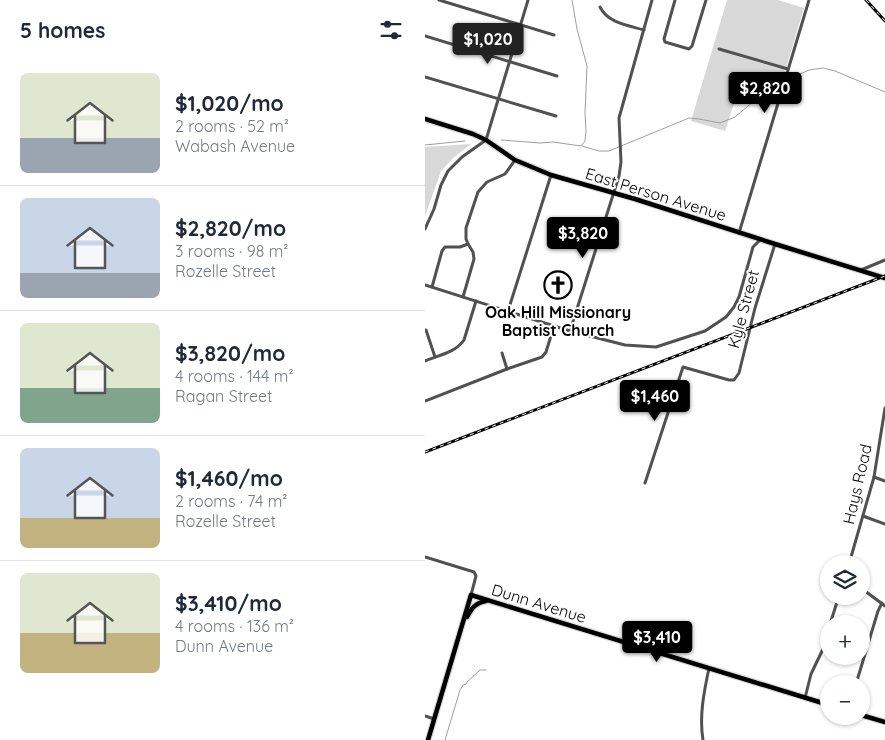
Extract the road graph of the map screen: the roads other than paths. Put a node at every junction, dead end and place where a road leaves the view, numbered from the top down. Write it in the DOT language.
graph roads {
  1 [pos="439,0"];
  2 [pos="528,0"];
  3 [pos="653,0"];
  4 [pos="675,0"];
  5 [pos="706,0"];
  6 [pos="809,0"];
  7 [pos="600,7"];
  8 [pos="521,25"];
  9 [pos="644,30"];
  10 [pos="554,35"];
  11 [pos="425,36"];
  12 [pos="719,49"];
  13 [pos="509,62"];
  14 [pos="788,69"];
  15 [pos="557,76"];
  16 [pos="425,77"];
  17 [pos="499,99"];
  18 [pos="556,116"];
  19 [pos="425,119"];
  20 [pos="486,140"];
  21 [pos="515,160"];
  22 [pos="551,174"];
  23 [pos="613,193"];
  24 [pos="425,229"];
  25 [pos="739,233"];
  26 [pos="761,239"];
  27 [pos="468,244"];
  28 [pos="775,244"];
  29 [pos="885,260"];
  30 [pos="861,270"];
  31 [pos="885,278"];
  32 [pos="425,285"];
  33 [pos="432,287"];
  34 [pos="463,297"];
  35 [pos="476,301"];
  36 [pos="508,311"];
  37 [pos="555,326"];
  38 [pos="426,330"];
  39 [pos="570,331"];
  40 [pos="502,353"];
  41 [pos="435,357"];
  42 [pos="425,361"];
  43 [pos="507,369"];
  44 [pos="425,401"];
  45 [pos="885,408"];
  46 [pos="883,433"];
  47 [pos="874,477"];
  48 [pos="885,481"];
  49 [pos="645,483"];
  50 [pos="863,516"];
  51 [pos="885,524"];
  52 [pos="852,555"];
  53 [pos="425,556"];
  54 [pos="471,595"];
  55 [pos="870,595"];
  56 [pos="490,601"];
  57 [pos="883,605"];
  58 [pos="462,627"];
  59 [pos="820,655"];
  60 [pos="709,668"];
  61 [pos="859,675"];
  62 [pos="805,698"];
  63 [pos="820,702"];
  64 [pos="425,716"];
  65 [pos="870,718"];
  66 [pos="435,719"];
  67 [pos="885,722"];
  68 [pos="428,740"];
  69 [pos="703,740"];
  1 -- 8 [label="street"];
  2 -- 8 [label="street"];
  3 -- 9 [label="street"];
  4 -- 5 [label="street"];
  6 -- 14 [label="street"];
  7 -- 9 [label="street"];
  8 -- 10 [label="street"];
  8 -- 13 [label="street"];
  9 -- 23 [label="street"];
  11 -- 13 [label="street"];
  12 -- 14 [label="street"];
  13 -- 15 [label="street"];
  13 -- 17 [label="street"];
  14 -- 25 [label="street"];
  16 -- 17 [label="street"];
  17 -- 18 [label="street"];
  17 -- 20 [label="street"];
  19 -- 20 [label="main road, East Person Avenue"];
  20 -- 21 [label="main road, East Person Avenue"];
  20 -- 24 [label="street"];
  21 -- 22 [label="main road, East Person Avenue"];
  21 -- 27 [label="street"];
  22 -- 23 [label="main road, East Person Avenue"];
  22 -- 36 [label="street"];
  23 -- 25 [label="main road, East Person Avenue"];
  23 -- 39 [label="street"];
  25 -- 26 [label="main road, East Person Avenue"];
  26 -- 28 [label="main road, East Person Avenue"];
  26 -- 39 [label="street"];
  27 -- 33 [label="street"];
  27 -- 34 [label="street"];
  28 -- 30 [label="main road, East Person Avenue"];
  28 -- 49 [label="street, Kyle Street"];
  29 -- 30 [label="street"];
  30 -- 31 [label="main road, East Person Avenue"];
  32 -- 33 [label="street"];
  33 -- 34 [label="street"];
  34 -- 35 [label="street"];
  35 -- 36 [label="street"];
  35 -- 41 [label="street"];
  36 -- 37 [label="street"];
  37 -- 39 [label="street"];
  37 -- 43 [label="street"];
  38 -- 41 [label="street"];
  40 -- 43 [label="street"];
  41 -- 42 [label="street"];
  43 -- 44 [label="street"];
  45 -- 46 [label="street, Hays Road"];
  46 -- 47 [label="street, Hays Road"];
  47 -- 48 [label="street"];
  47 -- 50 [label="street, Hays Road"];
  50 -- 51 [label="street"];
  50 -- 52 [label="street, Hays Road"];
  53 -- 54 [label="street, Dunn Avenue"];
  54 -- 56 [label="main road, Dunn Avenue"];
  54 -- 58 [label="main road"];
  55 -- 57 [label="street"];
  56 -- 58 [label="main road"];
  56 -- 60 [label="main road, Dunn Avenue"];
  57 -- 61 [label="street"];
  58 -- 66 [label="main road"];
  59 -- 62 [label="street"];
  60 -- 62 [label="main road, Dunn Avenue"];
  60 -- 69 [label="street"];
  62 -- 63 [label="main road, Dunn Avenue"];
  64 -- 66 [label="street"];
  65 -- 67 [label="main road"];
  66 -- 68 [label="main road"];
}
